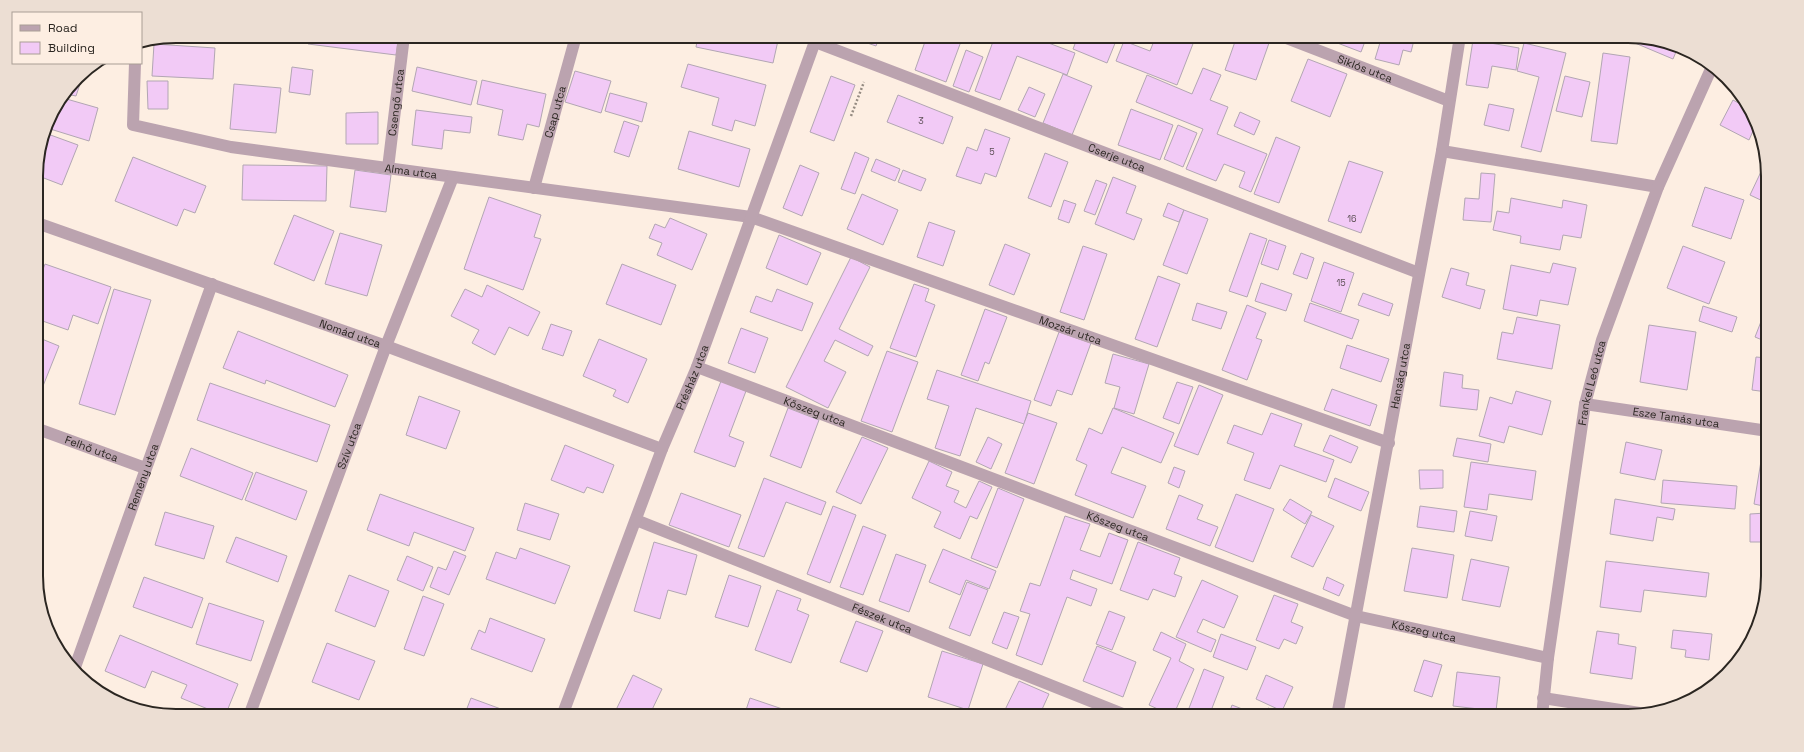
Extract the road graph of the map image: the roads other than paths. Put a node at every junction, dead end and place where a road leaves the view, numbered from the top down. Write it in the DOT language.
graph roads {
  1 [pos="403,43"];
  2 [pos="574,43"];
  3 [pos="815,43"];
  4 [pos="825,43"];
  5 [pos="1299,43"];
  6 [pos="1459,43"];
  7 [pos="135,64"];
  8 [pos="1710,71"];
  9 [pos="1449,101"];
  10 [pos="1442,151"];
  11 [pos="388,168"];
  12 [pos="453,177"];
  13 [pos="1658,187"];
  14 [pos="534,188"];
  15 [pos="751,217"];
  16 [pos="43,225"];
  17 [pos="1419,273"];
  18 [pos="212,284"];
  19 [pos="386,346"];
  20 [pos="697,367"];
  21 [pos="1585,404"];
  22 [pos="1761,430"];
  23 [pos="43,431"];
  24 [pos="1389,443"];
  25 [pos="662,449"];
  26 [pos="145,468"];
  27 [pos="636,520"];
  28 [pos="1356,616"];
  29 [pos="1548,658"];
  30 [pos="76,664"];
  31 [pos="1544,698"];
  32 [pos="252,709"];
  33 [pos="565,709"];
  34 [pos="1110,709"];
  35 [pos="1338,709"];
  36 [pos="1543,709"];
  37 [pos="1614,709"];
  1 -- 11 [label="street, Csengő utca"];
  2 -- 14 [label="street, Csap utca"];
  3 -- 15 [label="street, Présház utca"];
  4 -- 17 [label="street, Cserje utca"];
  5 -- 9 [label="street, Siklós utca"];
  6 -- 9 [label="street, Hanság utca"];
  7 -- 11 [label="street, Alma utca"];
  8 -- 13 [label="street, Frankel Leó utca"];
  9 -- 10 [label="street, Hanság utca"];
  10 -- 13 [label="street"];
  10 -- 17 [label="street, Hanság utca"];
  11 -- 12 [label="street, Alma utca"];
  12 -- 14 [label="street, Alma utca"];
  12 -- 19 [label="street, Szív utca"];
  13 -- 21 [label="street, Frankel Leó utca"];
  14 -- 15 [label="street, Alma utca"];
  15 -- 20 [label="street, Présház utca"];
  15 -- 24 [label="street, Mozsár utca"];
  16 -- 18 [label="street, Nomád utca"];
  17 -- 24 [label="street, Hanság utca"];
  18 -- 19 [label="street, Nomád utca"];
  18 -- 26 [label="street, Remény utca"];
  19 -- 25 [label="street, Nomád utca"];
  19 -- 32 [label="street, Szív utca"];
  20 -- 25 [label="street, Présház utca"];
  20 -- 28 [label="street, Kőszeg utca"];
  21 -- 22 [label="street, Esze Tamás utca"];
  21 -- 29 [label="street, Frankel Leó utca"];
  23 -- 26 [label="street, Felhő utca"];
  24 -- 28 [label="street, Hanság utca"];
  25 -- 27 [label="street, Présház utca"];
  26 -- 30 [label="street, Remény utca"];
  27 -- 33 [label="street, Présház utca"];
  27 -- 34 [label="street, Fészek utca"];
  28 -- 29 [label="street, Kőszeg utca"];
  28 -- 35 [label="street, Hanság utca"];
  29 -- 31 [label="street, Frankel Leó utca"];
  31 -- 36 [label="street, Frankel Leó utca"];
  31 -- 37 [label="street"];
}
